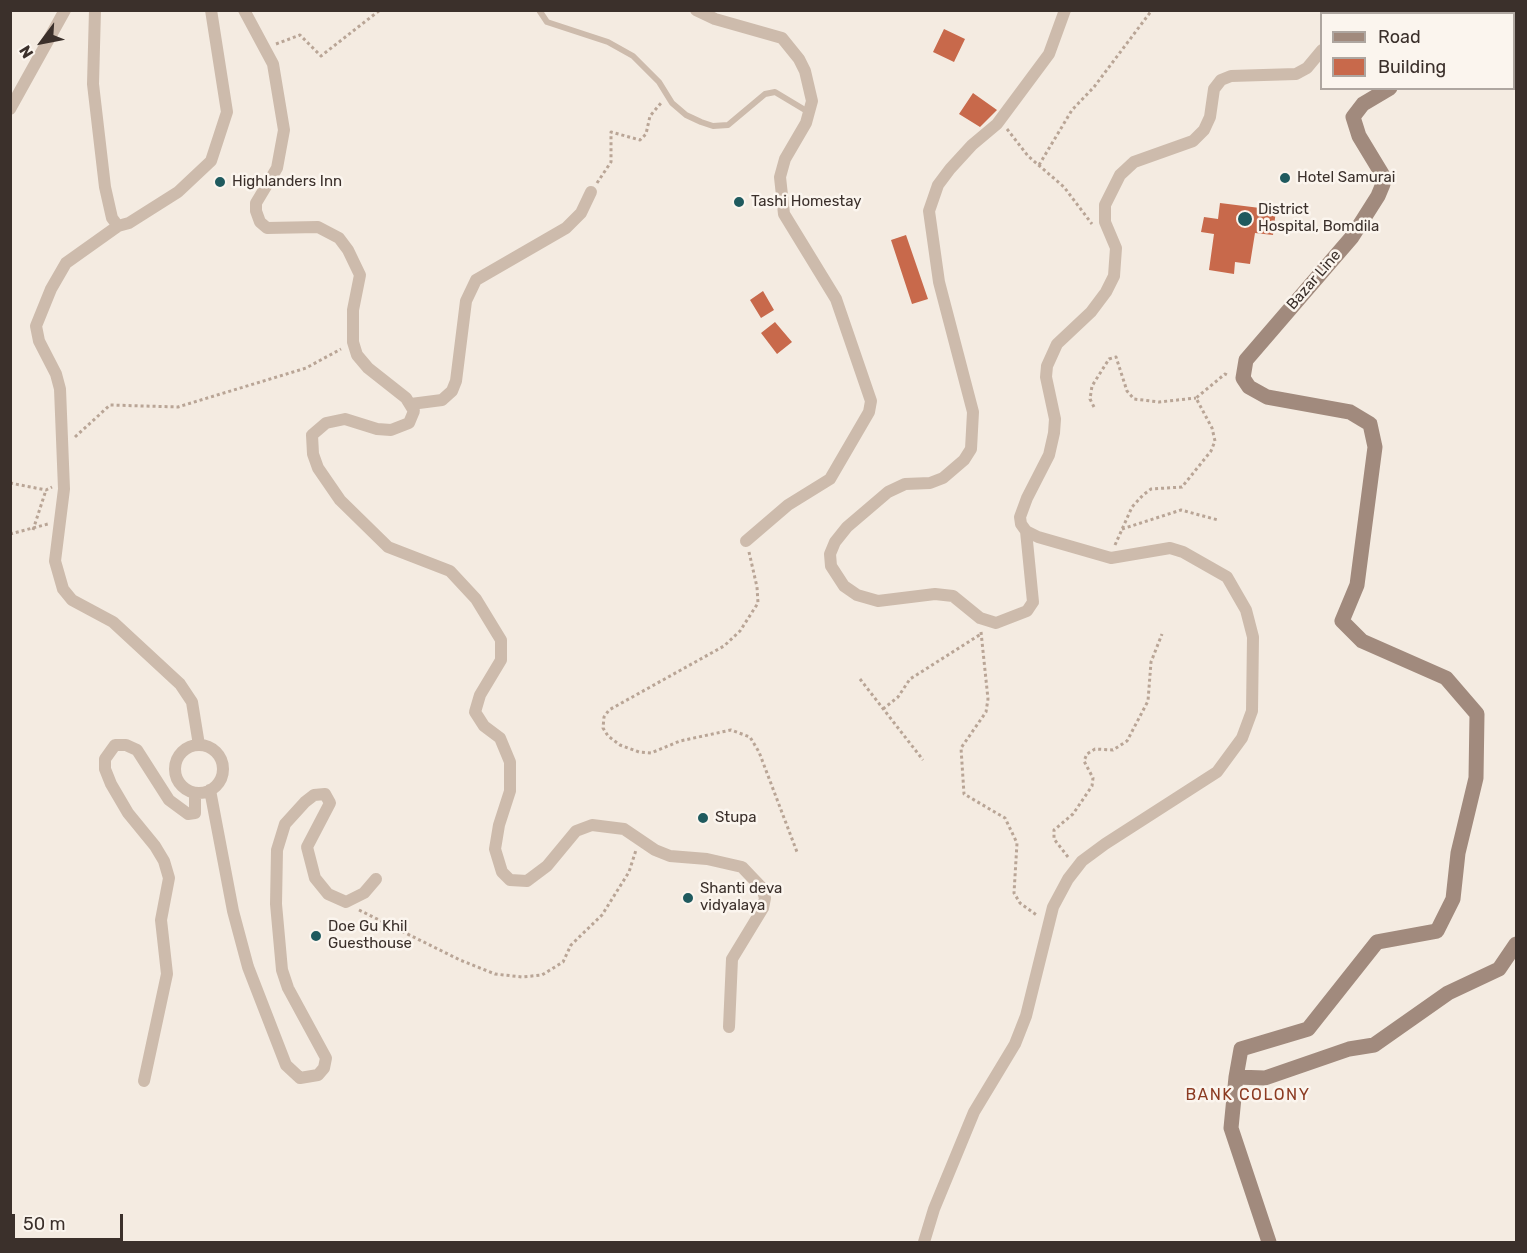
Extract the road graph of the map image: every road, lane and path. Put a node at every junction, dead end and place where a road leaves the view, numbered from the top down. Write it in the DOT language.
graph roads {
  1 [pos="65,10"];
  2 [pos="95,10"];
  3 [pos="211,10"];
  4 [pos="244,10"];
  5 [pos="380,10"];
  6 [pos="539,10"];
  7 [pos="696,10"];
  8 [pos="1065,10"];
  9 [pos="1152,10"];
  10 [pos="266,47"];
  11 [pos="1320,52"];
  12 [pos="1387,90"];
  13 [pos="669,98"];
  14 [pos="10,109"];
  15 [pos="810,113"];
  16 [pos="1000,120"];
  17 [pos="1039,165"];
  18 [pos="591,192"];
  19 [pos="118,226"];
  20 [pos="1111,237"];
  21 [pos="353,342"];
  22 [pos="1248,387"];
  23 [pos="1196,398"];
  24 [pos="411,404"];
  25 [pos="1094,407"];
  26 [pos="62,458"];
  27 [pos="63,477"];
  28 [pos="10,483"];
  29 [pos="46,490"];
  30 [pos="60,517"];
  31 [pos="1218,520"];
  32 [pos="1122,529"];
  33 [pos="33,530"];
  34 [pos="1026,531"];
  35 [pos="10,534"];
  36 [pos="746,541"];
  37 [pos="1111,558"];
  38 [pos="980,618"];
  39 [pos="981,634"];
  40 [pos="1162,634"];
  41 [pos="860,680"];
  42 [pos="883,709"];
  43 [pos="199,745"];
  44 [pos="923,760"];
  45 [pos="210,790"];
  46 [pos="195,793"];
  47 [pos="639,837"];
  48 [pos="797,852"];
  49 [pos="1077,867"];
  50 [pos="376,879"];
  51 [pos="346,902"];
  52 [pos="1048,922"];
  53 [pos="1516,944"];
  54 [pos="729,1027"];
  55 [pos="1236,1077"];
  56 [pos="144,1081"];
  57 [pos="924,1242"];
  58 [pos="1269,1242"];
  1 -- 14 [label="street"];
  2 -- 19 [label="street"];
  3 -- 19 [label="street"];
  4 -- 10 [label="street"];
  5 -- 10 [label="path"];
  6 -- 13 [label="lane"];
  7 -- 15 [label="street"];
  8 -- 16 [label="street"];
  9 -- 17 [label="path"];
  10 -- 21 [label="street"];
  11 -- 20 [label="street"];
  12 -- 22 [label="street, Bazar Line"];
  13 -- 15 [label="lane"];
  13 -- 18 [label="path"];
  15 -- 36 [label="street"];
  16 -- 17 [label="path"];
  16 -- 38 [label="street"];
  17 -- 20 [label="path"];
  18 -- 24 [label="street"];
  19 -- 26 [label="street"];
  20 -- 34 [label="street"];
  21 -- 24 [label="street"];
  21 -- 26 [label="path"];
  22 -- 23 [label="path"];
  22 -- 55 [label="street"];
  23 -- 25 [label="path"];
  23 -- 32 [label="path"];
  24 -- 47 [label="street"];
  26 -- 27 [label="street"];
  27 -- 29 [label="path"];
  27 -- 30 [label="street"];
  28 -- 29 [label="path"];
  29 -- 33 [label="path"];
  30 -- 33 [label="path"];
  30 -- 43 [label="street"];
  31 -- 32 [label="path"];
  32 -- 37 [label="path"];
  33 -- 35 [label="path"];
  34 -- 37 [label="street"];
  34 -- 38 [label="street"];
  36 -- 48 [label="path"];
  37 -- 49 [label="street"];
  38 -- 39 [label="path"];
  39 -- 42 [label="path"];
  39 -- 52 [label="path"];
  40 -- 49 [label="path"];
  41 -- 42 [label="path"];
  42 -- 44 [label="path"];
  43 -- 45 [label="street"];
  43 -- 46 [label="street"];
  45 -- 46 [label="street"];
  45 -- 51 [label="street"];
  46 -- 56 [label="street"];
  47 -- 51 [label="path"];
  47 -- 54 [label="street"];
  49 -- 52 [label="street"];
  50 -- 51 [label="street"];
  52 -- 57 [label="street"];
  53 -- 55 [label="street"];
  55 -- 58 [label="street"];
}
